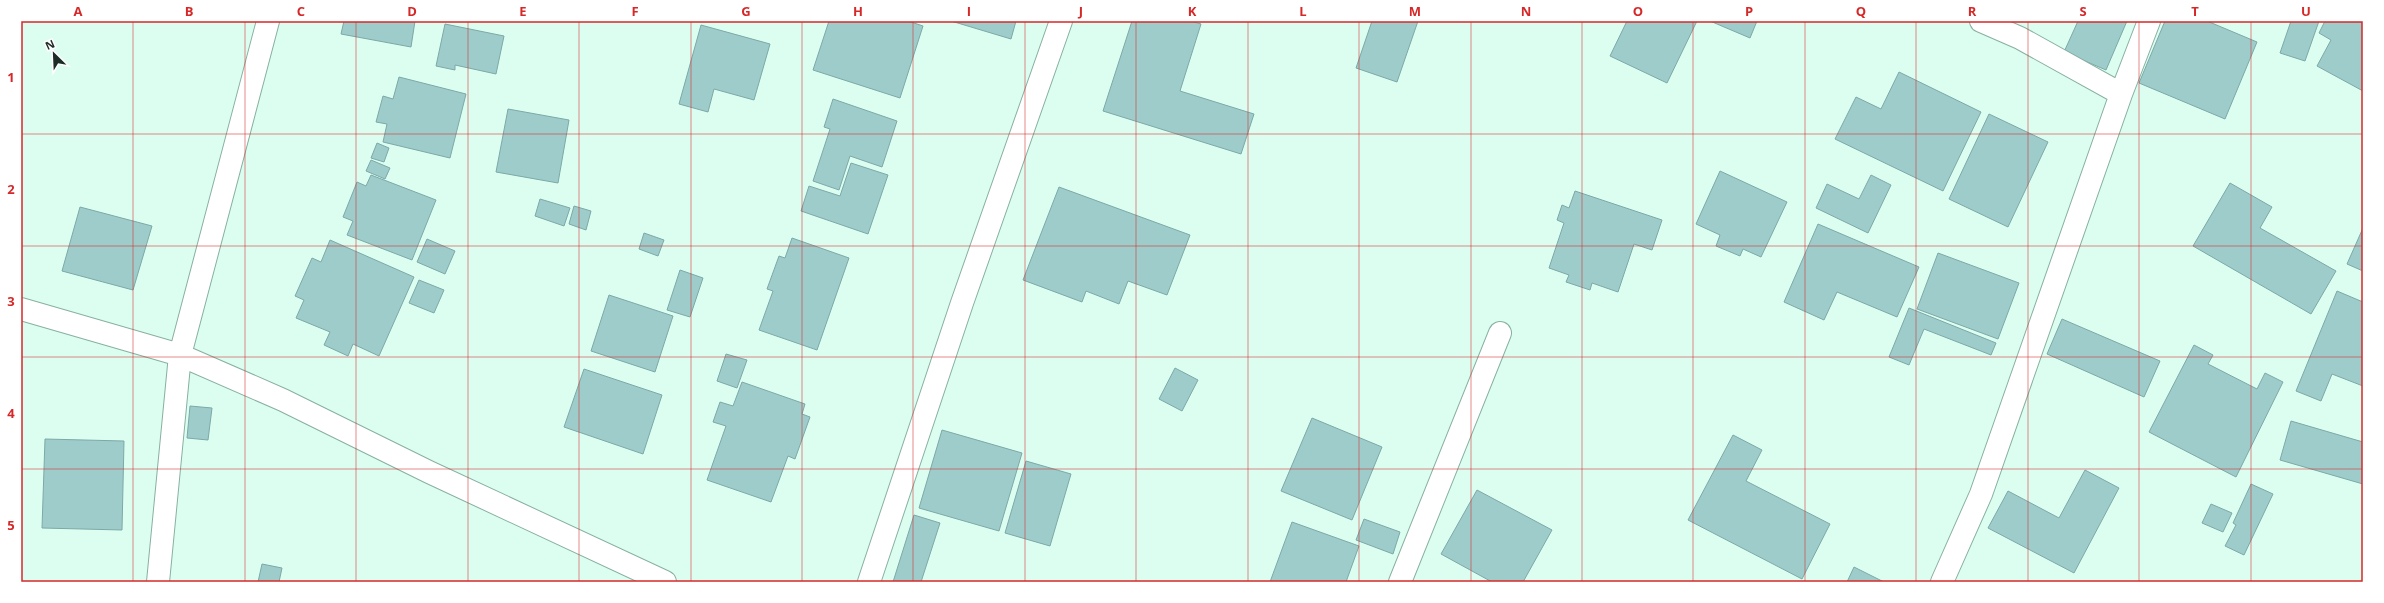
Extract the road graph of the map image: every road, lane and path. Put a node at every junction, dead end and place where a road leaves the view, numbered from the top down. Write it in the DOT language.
graph roads {
  1 [pos="268,21"];
  2 [pos="1061,21"];
  3 [pos="1981,21"];
  4 [pos="2149,21"];
  5 [pos="2121,94"];
  6 [pos="21,309"];
  7 [pos="1500,333"];
  8 [pos="180,355"];
  9 [pos="158,582"];
  10 [pos="665,582"];
  11 [pos="868,582"];
  12 [pos="1400,582"];
  13 [pos="1942,582"];
  1 -- 8 [label="street"];
  2 -- 11 [label="street"];
  3 -- 5 [label="street"];
  4 -- 5 [label="street"];
  5 -- 13 [label="street"];
  6 -- 8 [label="street"];
  7 -- 12 [label="street"];
  8 -- 9 [label="street"];
  8 -- 10 [label="street"];
}
